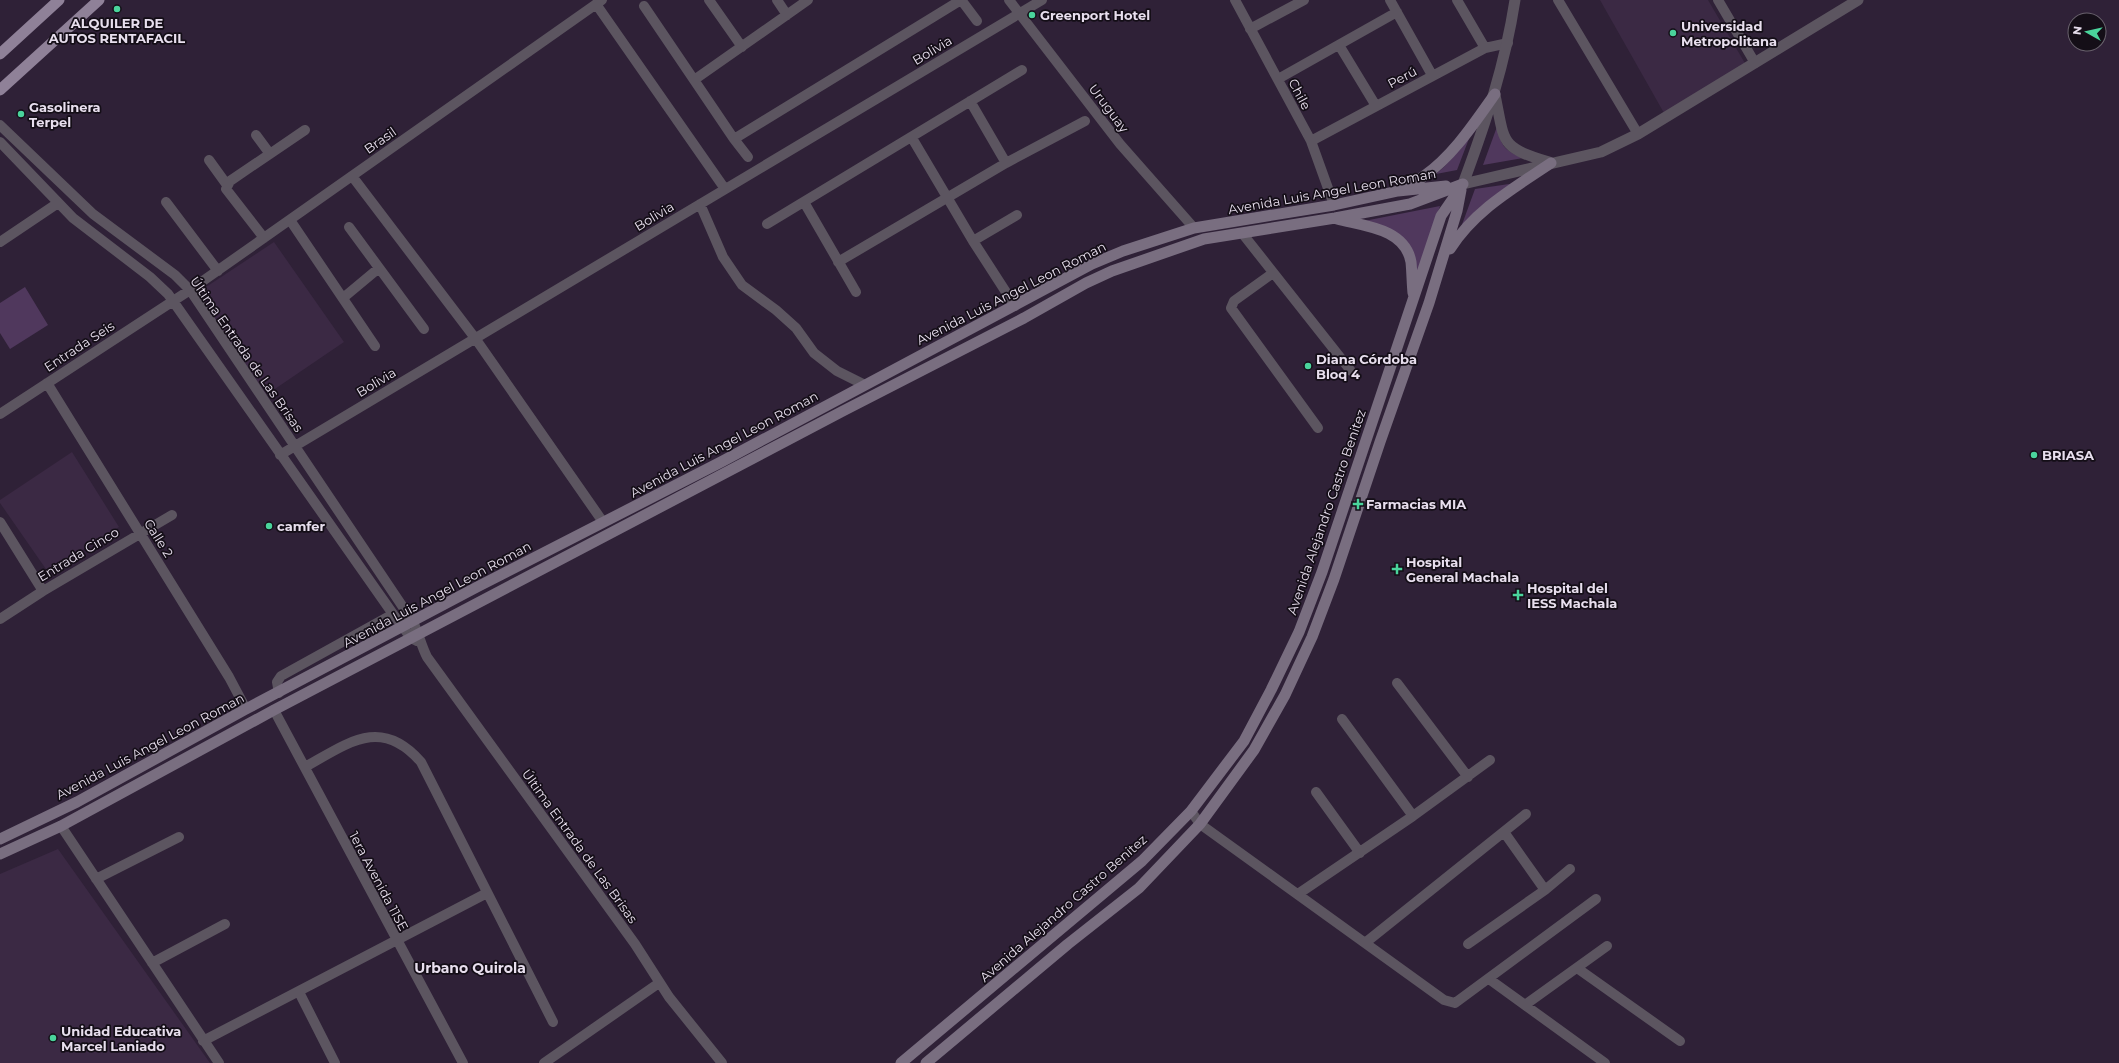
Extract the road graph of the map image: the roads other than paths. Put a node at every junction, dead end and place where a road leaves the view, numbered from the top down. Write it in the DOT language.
graph roads {
  1 [pos="59,0"];
  2 [pos="99,0"];
  3 [pos="709,0"];
  4 [pos="777,0"];
  5 [pos="808,0"];
  6 [pos="962,0"];
  7 [pos="1009,0"];
  8 [pos="1042,0"];
  9 [pos="1235,0"];
  10 [pos="1304,0"];
  11 [pos="1390,0"];
  12 [pos="1457,0"];
  13 [pos="1515,0"];
  14 [pos="1558,0"];
  15 [pos="1718,0"];
  16 [pos="1858,0"];
  17 [pos="599,2"];
  18 [pos="644,6"];
  19 [pos="1397,12"];
  20 [pos="1020,13"];
  21 [pos="787,15"];
  22 [pos="977,21"];
  23 [pos="1250,29"];
  24 [pos="1508,43"];
  25 [pos="1340,45"];
  26 [pos="742,47"];
  27 [pos="1485,48"];
  28 [pos="0,54"];
  29 [pos="1755,63"];
  30 [pos="1022,70"];
  31 [pos="1432,75"];
  32 [pos="694,80"];
  33 [pos="1278,80"];
  34 [pos="0,90"];
  35 [pos="1495,94"];
  36 [pos="970,101"];
  37 [pos="1376,106"];
  38 [pos="1084,121"];
  39 [pos="0,125"];
  40 [pos="305,130"];
  41 [pos="256,134"];
  42 [pos="1638,134"];
  43 [pos="912,138"];
  44 [pos="734,139"];
  45 [pos="1310,140"];
  46 [pos="0,142"];
  47 [pos="270,154"];
  48 [pos="748,157"];
  49 [pos="209,160"];
  50 [pos="1551,162"];
  51 [pos="1006,163"];
  52 [pos="352,176"];
  53 [pos="1463,184"];
  54 [pos="227,185"];
  55 [pos="725,189"];
  56 [pos="1398,191"];
  57 [pos="948,196"];
  58 [pos="166,202"];
  59 [pos="804,202"];
  60 [pos="58,203"];
  61 [pos="700,204"];
  62 [pos="1334,205"];
  63 [pos="1017,215"];
  64 [pos="1334,218"];
  65 [pos="290,220"];
  66 [pos="767,224"];
  67 [pos="349,227"];
  68 [pos="1194,228"];
  69 [pos="1242,233"];
  70 [pos="264,238"];
  71 [pos="973,241"];
  72 [pos="0,242"];
  73 [pos="1443,260"];
  74 [pos="838,262"];
  75 [pos="379,268"];
  76 [pos="218,271"];
  77 [pos="1273,273"];
  78 [pos="190,290"];
  79 [pos="856,292"];
  80 [pos="343,298"];
  81 [pos="1413,300"];
  82 [pos="174,301"];
  83 [pos="1015,306"];
  84 [pos="424,329"];
  85 [pos="475,338"];
  86 [pos="375,346"];
  87 [pos="921,355"];
  88 [pos="1350,371"];
  89 [pos="47,382"];
  90 [pos="865,385"];
  91 [pos="892,386"];
  92 [pos="846,395"];
  93 [pos="870,397"];
  94 [pos="0,414"];
  95 [pos="1318,428"];
  96 [pos="802,433"];
  97 [pos="294,446"];
  98 [pos="280,455"];
  99 [pos="172,515"];
  100 [pos="0,522"];
  101 [pos="603,522"];
  102 [pos="140,533"];
  103 [pos="43,591"];
  104 [pos="393,614"];
  105 [pos="0,619"];
  106 [pos="408,625"];
  107 [pos="416,638"];
  108 [pos="1397,683"];
  109 [pos="279,692"];
  110 [pos="246,709"];
  111 [pos="274,710"];
  112 [pos="1342,719"];
  113 [pos="1490,760"];
  114 [pos="305,767"];
  115 [pos="1468,777"];
  116 [pos="1316,792"];
  117 [pos="1191,811"];
  118 [pos="1526,814"];
  119 [pos="1413,816"];
  120 [pos="1200,824"];
  121 [pos="61,826"];
  122 [pos="1504,832"];
  123 [pos="179,837"];
  124 [pos="0,839"];
  125 [pos="1360,853"];
  126 [pos="0,854"];
  127 [pos="1570,869"];
  128 [pos="96,878"];
  129 [pos="1545,890"];
  130 [pos="487,893"];
  131 [pos="1298,894"];
  132 [pos="1596,899"];
  133 [pos="224,924"];
  134 [pos="396,940"];
  135 [pos="1365,943"];
  136 [pos="1468,944"];
  137 [pos="1607,946"];
  138 [pos="152,963"];
  139 [pos="1577,968"];
  140 [pos="1489,979"];
  141 [pos="659,983"];
  142 [pos="299,992"];
  143 [pos="1525,1005"];
  144 [pos="553,1022"];
  145 [pos="203,1041"];
  146 [pos="1680,1041"];
  147 [pos="219,1063"];
  148 [pos="335,1063"];
  149 [pos="463,1063"];
  150 [pos="544,1063"];
  151 [pos="722,1063"];
  152 [pos="901,1063"];
  153 [pos="926,1063"];
  154 [pos="1605,1063"];
  1 -- 28 [label="main road"];
  2 -- 34 [label="main road"];
  3 -- 26 [label="street"];
  4 -- 21 [label="street"];
  5 -- 21 [label="street"];
  6 -- 22 [label="street"];
  6 -- 44 [label="street"];
  7 -- 20 [label="street, Uruguay"];
  8 -- 20 [label="street, Bolivia"];
  9 -- 23 [label="street, Chile"];
  10 -- 23 [label="street"];
  11 -- 19 [label="street"];
  12 -- 27 [label="street"];
  13 -- 24 [label="street, Avenida Alejandro Castro Benitez"];
  14 -- 42 [label="street"];
  15 -- 29 [label="street"];
  16 -- 29 [label="street"];
  17 -- 52 [label="street, Brasil"];
  17 -- 55 [label="street"];
  18 -- 32 [label="street"];
  19 -- 25 [label="street"];
  19 -- 31 [label="street"];
  20 -- 55 [label="street, Bolivia"];
  20 -- 68 [label="street, Uruguay"];
  21 -- 26 [label="street"];
  23 -- 33 [label="street, Chile"];
  24 -- 27 [label="street, Perú"];
  24 -- 35 [label="street, Avenida Alejandro Castro Benitez"];
  25 -- 33 [label="street"];
  25 -- 37 [label="street"];
  26 -- 32 [label="street"];
  27 -- 31 [label="street, Perú"];
  29 -- 42 [label="street"];
  30 -- 36 [label="street"];
  31 -- 37 [label="street, Perú"];
  32 -- 44 [label="street"];
  33 -- 45 [label="street, Chile"];
  35 -- 50 [label="street"];
  35 -- 53 [label="street, Avenida Alejandro Castro Benitez"];
  35 -- 56 [label="main road"];
  36 -- 43 [label="street"];
  36 -- 51 [label="street"];
  37 -- 45 [label="street, Perú"];
  38 -- 51 [label="street"];
  39 -- 78 [label="street, Última Entrada de Las Brisas"];
  40 -- 47 [label="street"];
  41 -- 47 [label="street"];
  42 -- 50 [label="street"];
  43 -- 57 [label="street"];
  43 -- 59 [label="street"];
  44 -- 48 [label="street"];
  45 -- 62 [label="street, Chile"];
  46 -- 60 [label="street, Última Entrada de Las Brisas"];
  47 -- 54 [label="street"];
  49 -- 54 [label="street"];
  50 -- 53 [label="street"];
  50 -- 73 [label="main road"];
  51 -- 57 [label="street"];
  52 -- 65 [label="street, Brasil"];
  52 -- 85 [label="street"];
  53 -- 56 [label="main road, Avenida Luis Angel Leon Roman"];
  53 -- 64 [label="main road, Avenida Luis Angel Leon Roman"];
  53 -- 73 [label="main road, Avenida Alejandro Castro Benitez"];
  53 -- 81 [label="main road, Avenida Alejandro Castro Benitez"];
  54 -- 70 [label="street"];
  55 -- 61 [label="street, Bolivia"];
  56 -- 62 [label="main road, Avenida Luis Angel Leon Roman"];
  57 -- 71 [label="street"];
  57 -- 74 [label="street"];
  58 -- 76 [label="street"];
  59 -- 66 [label="street"];
  59 -- 74 [label="street"];
  60 -- 72 [label="street"];
  60 -- 82 [label="street, Última Entrada de Las Brisas"];
  61 -- 85 [label="street, Bolivia"];
  61 -- 90 [label="street"];
  62 -- 68 [label="main road, Avenida Luis Angel Leon Roman"];
  63 -- 71 [label="street"];
  64 -- 69 [label="main road, Avenida Luis Angel Leon Roman"];
  64 -- 81 [label="main road"];
  65 -- 70 [label="street, Brasil"];
  65 -- 80 [label="street"];
  67 -- 75 [label="street"];
  68 -- 83 [label="main road, Avenida Luis Angel Leon Roman"];
  69 -- 77 [label="street"];
  69 -- 91 [label="main road, Avenida Luis Angel Leon Roman"];
  70 -- 76 [label="street, Brasil"];
  71 -- 83 [label="street"];
  73 -- 120 [label="main road, Avenida Alejandro Castro Benitez"];
  74 -- 79 [label="street"];
  75 -- 80 [label="street"];
  75 -- 84 [label="street"];
  76 -- 78 [label="street, Brasil"];
  77 -- 88 [label="street"];
  77 -- 95 [label="street"];
  78 -- 82 [label="street, Brasil"];
  78 -- 97 [label="street, Última Entrada de Las Brisas"];
  80 -- 86 [label="street"];
  81 -- 117 [label="main road, Avenida Alejandro Castro Benitez"];
  82 -- 89 [label="street, Entrada Seis"];
  82 -- 98 [label="street, Última Entrada de Las Brisas"];
  83 -- 87 [label="main road, Avenida Luis Angel Leon Roman"];
  85 -- 97 [label="street, Bolivia"];
  85 -- 101 [label="street"];
  87 -- 90 [label="main road, Avenida Luis Angel Leon Roman"];
  87 -- 91 [label="main road"];
  89 -- 94 [label="street, Entrada Seis"];
  89 -- 102 [label="street, Calle 2"];
  90 -- 92 [label="main road, Avenida Luis Angel Leon Roman"];
  90 -- 93 [label="main road"];
  91 -- 93 [label="main road, Avenida Luis Angel Leon Roman"];
  92 -- 96 [label="main road"];
  92 -- 101 [label="main road, Avenida Luis Angel Leon Roman"];
  93 -- 96 [label="main road, Avenida Luis Angel Leon Roman"];
  96 -- 107 [label="main road, Avenida Luis Angel Leon Roman"];
  97 -- 98 [label="street, Bolivia"];
  97 -- 106 [label="street, Última Entrada de Las Brisas"];
  98 -- 104 [label="street, Última Entrada de Las Brisas"];
  99 -- 102 [label="street, Entrada Cinco"];
  100 -- 103 [label="street"];
  101 -- 106 [label="main road, Avenida Luis Angel Leon Roman"];
  102 -- 103 [label="street, Entrada Cinco"];
  102 -- 110 [label="street, Calle 2"];
  103 -- 105 [label="street, Entrada Cinco"];
  104 -- 106 [label="street, Última Entrada de Las Brisas"];
  104 -- 109 [label="street"];
  106 -- 107 [label="street, Última Entrada de Las Brisas"];
  106 -- 109 [label="main road, Avenida Luis Angel Leon Roman"];
  107 -- 111 [label="main road, Avenida Luis Angel Leon Roman"];
  107 -- 141 [label="street, Última Entrada de Las Brisas"];
  108 -- 115 [label="street"];
  109 -- 110 [label="main road, Avenida Luis Angel Leon Roman"];
  110 -- 124 [label="main road, Avenida Luis Angel Leon Roman"];
  111 -- 114 [label="street, 1era Avenida 11SE"];
  111 -- 121 [label="main road, Avenida Luis Angel Leon Roman"];
  112 -- 119 [label="street"];
  113 -- 115 [label="street"];
  114 -- 130 [label="street"];
  114 -- 134 [label="street, 1era Avenida 11SE"];
  115 -- 119 [label="street"];
  116 -- 125 [label="street"];
  117 -- 120 [label="street"];
  117 -- 152 [label="main road, Avenida Alejandro Castro Benitez"];
  118 -- 122 [label="street"];
  119 -- 125 [label="street"];
  120 -- 131 [label="street"];
  120 -- 153 [label="main road, Avenida Alejandro Castro Benitez"];
  121 -- 126 [label="main road, Avenida Luis Angel Leon Roman"];
  121 -- 128 [label="street"];
  122 -- 129 [label="street"];
  122 -- 135 [label="street"];
  123 -- 128 [label="street"];
  125 -- 131 [label="street"];
  127 -- 129 [label="street"];
  128 -- 138 [label="street"];
  129 -- 136 [label="street"];
  130 -- 134 [label="street"];
  130 -- 144 [label="street"];
  131 -- 135 [label="street"];
  132 -- 140 [label="street"];
  133 -- 138 [label="street"];
  134 -- 142 [label="street"];
  134 -- 149 [label="street, 1era Avenida 11SE"];
  135 -- 140 [label="street"];
  137 -- 139 [label="street"];
  138 -- 145 [label="street"];
  139 -- 143 [label="street"];
  139 -- 146 [label="street"];
  140 -- 143 [label="street"];
  141 -- 150 [label="street"];
  141 -- 151 [label="street, Última Entrada de Las Brisas"];
  142 -- 145 [label="street"];
  142 -- 148 [label="street"];
  143 -- 154 [label="street"];
  145 -- 147 [label="street"];
}
